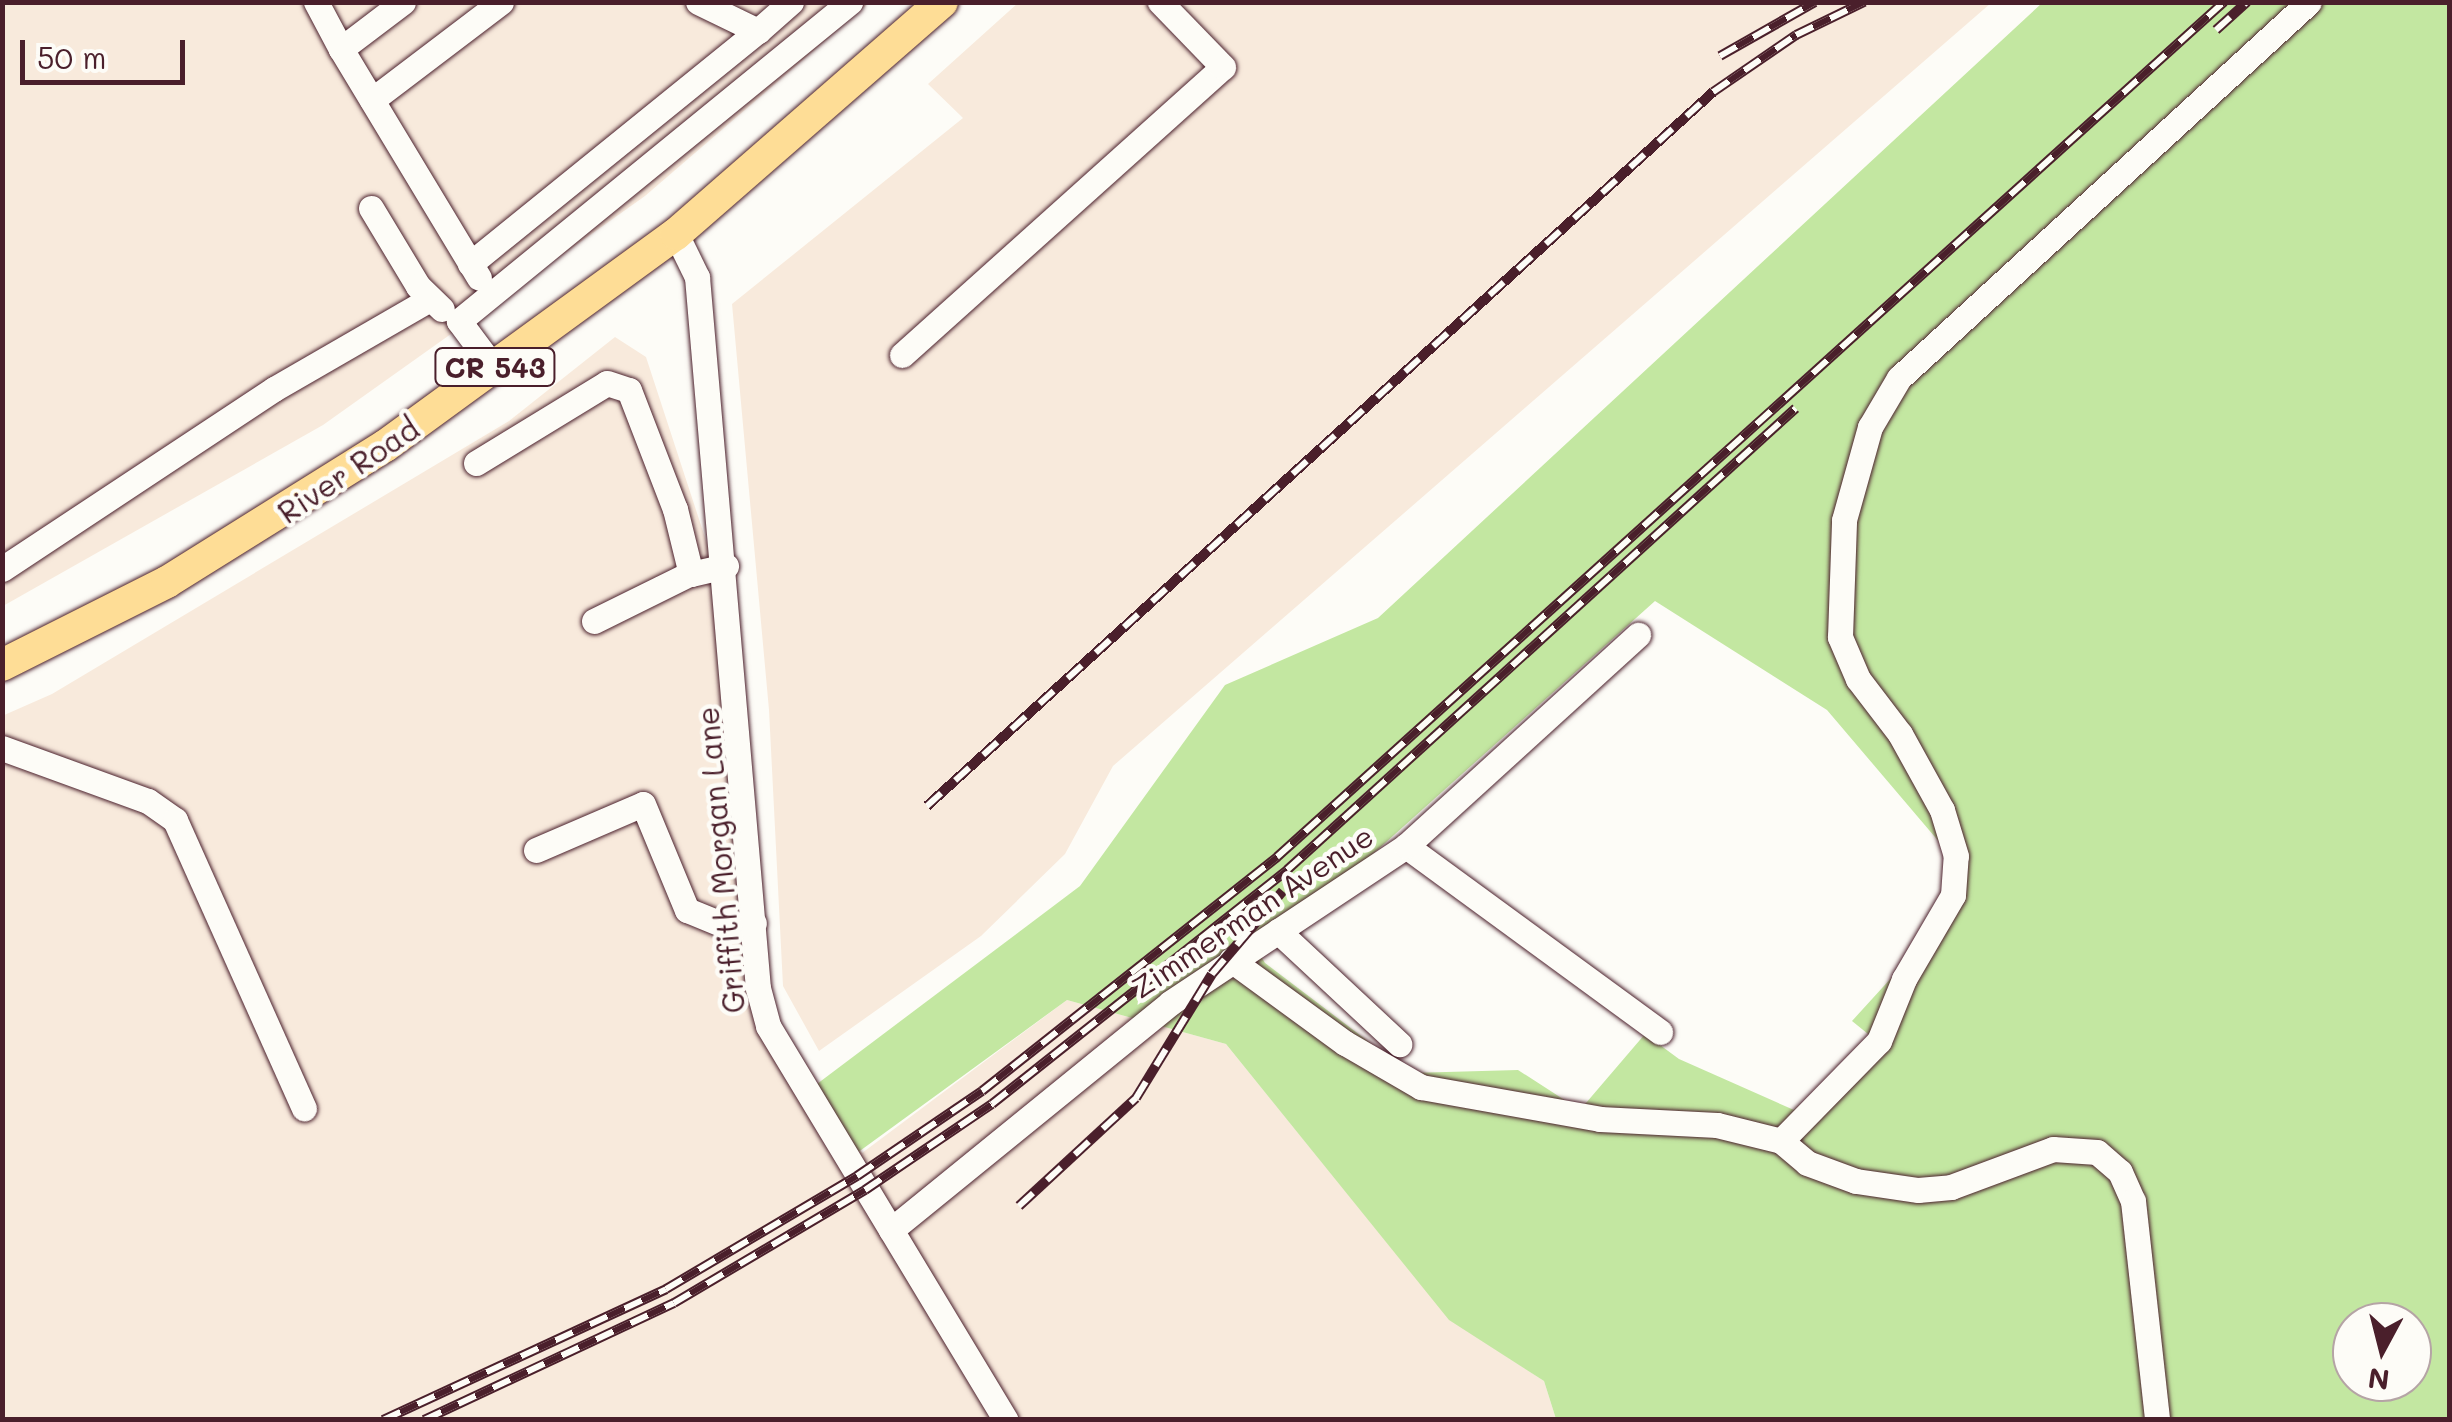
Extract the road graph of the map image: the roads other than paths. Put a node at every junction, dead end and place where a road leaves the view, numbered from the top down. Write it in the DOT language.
graph roads {
  1 [pos="316,2"];
  2 [pos="500,2"];
  3 [pos="698,2"];
  4 [pos="791,2"];
  5 [pos="850,2"];
  6 [pos="942,2"];
  7 [pos="1160,2"];
  8 [pos="2309,2"];
  9 [pos="398,4"];
  10 [pos="758,31"];
  11 [pos="341,48"];
  12 [pos="372,100"];
  13 [pos="371,208"];
  14 [pos="676,234"];
  15 [pos="470,264"];
  16 [pos="490,296"];
  17 [pos="430,299"];
  18 [pos="459,320"];
  19 [pos="902,355"];
  20 [pos="494,368"];
  21 [pos="476,463"];
  22 [pos="726,566"];
  23 [pos="2,569"];
  24 [pos="691,573"];
  25 [pos="594,620"];
  26 [pos="1638,634"];
  27 [pos="2,665"];
  28 [pos="2,748"];
  29 [pos="1406,846"];
  30 [pos="536,850"];
  31 [pos="754,923"];
  32 [pos="1278,932"];
  33 [pos="1231,960"];
  34 [pos="1660,1032"];
  35 [pos="1399,1044"];
  36 [pos="304,1108"];
  37 [pos="1781,1142"];
  38 [pos="891,1230"];
  39 [pos="1006,1420"];
  40 [pos="2157,1420"];
  1 -- 11 [label="street"];
  2 -- 12 [label="street"];
  3 -- 10 [label="street"];
  4 -- 10 [label="street"];
  5 -- 16 [label="street"];
  6 -- 14 [label="main road, River Road / CR 543"];
  7 -- 19 [label="street"];
  8 -- 37 [label="street"];
  9 -- 11 [label="street"];
  10 -- 15 [label="street"];
  11 -- 12 [label="street"];
  12 -- 15 [label="street"];
  13 -- 17 [label="street"];
  14 -- 20 [label="main road, River Road / CR 543"];
  14 -- 22 [label="street, Griffith Morgan Lane"];
  15 -- 16 [label="street"];
  16 -- 18 [label="street"];
  17 -- 18 [label="street"];
  17 -- 23 [label="street"];
  18 -- 20 [label="street"];
  20 -- 27 [label="main road, River Road / CR 543"];
  21 -- 24 [label="street"];
  22 -- 24 [label="street"];
  22 -- 31 [label="street, Griffith Morgan Lane"];
  24 -- 25 [label="street"];
  26 -- 29 [label="street"];
  28 -- 36 [label="street"];
  29 -- 32 [label="street, Zimmerman Avenue"];
  29 -- 34 [label="street, Zimmerman Avenue"];
  30 -- 31 [label="street"];
  31 -- 38 [label="street, Griffith Morgan Lane"];
  32 -- 33 [label="street, Zimmerman Avenue"];
  32 -- 35 [label="street"];
  33 -- 37 [label="street"];
  33 -- 38 [label="street, Zimmerman Avenue"];
  37 -- 40 [label="street"];
  38 -- 39 [label="street, Griffith Morgan Lane"];
}
